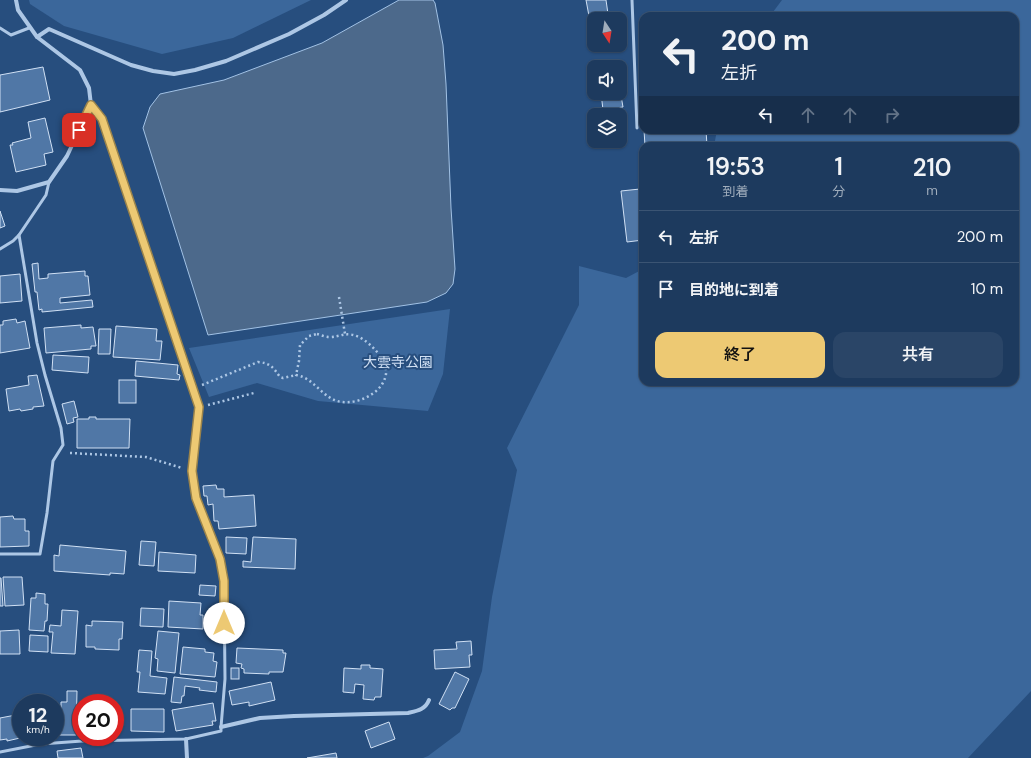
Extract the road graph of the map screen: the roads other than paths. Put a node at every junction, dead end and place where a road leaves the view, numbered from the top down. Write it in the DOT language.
graph roads {
  1 [pos="16,0"];
  2 [pos="346,0"];
  3 [pos="632,0"];
  4 [pos="0,28"];
  5 [pos="29,28"];
  6 [pos="37,37"];
  7 [pos="91,105"];
  8 [pos="637,128"];
  9 [pos="49,182"];
  10 [pos="0,190"];
  11 [pos="19,235"];
  12 [pos="0,249"];
  13 [pos="0,554"];
  14 [pos="429,700"];
  15 [pos="222,727"];
  16 [pos="186,739"];
  17 [pos="0,752"];
  18 [pos="187,758"];
  1 -- 5 [label="street"];
  2 -- 6 [label="street"];
  3 -- 8 [label="lane"];
  4 -- 5 [label="lane"];
  5 -- 6 [label="street"];
  6 -- 7 [label="street"];
  7 -- 9 [label="street"];
  7 -- 15 [label="lane"];
  9 -- 10 [label="street"];
  9 -- 11 [label="lane"];
  11 -- 12 [label="lane"];
  11 -- 13 [label="lane"];
  14 -- 15 [label="street"];
  15 -- 16 [label="lane"];
  16 -- 17 [label="lane"];
  16 -- 18 [label="street"];
}
